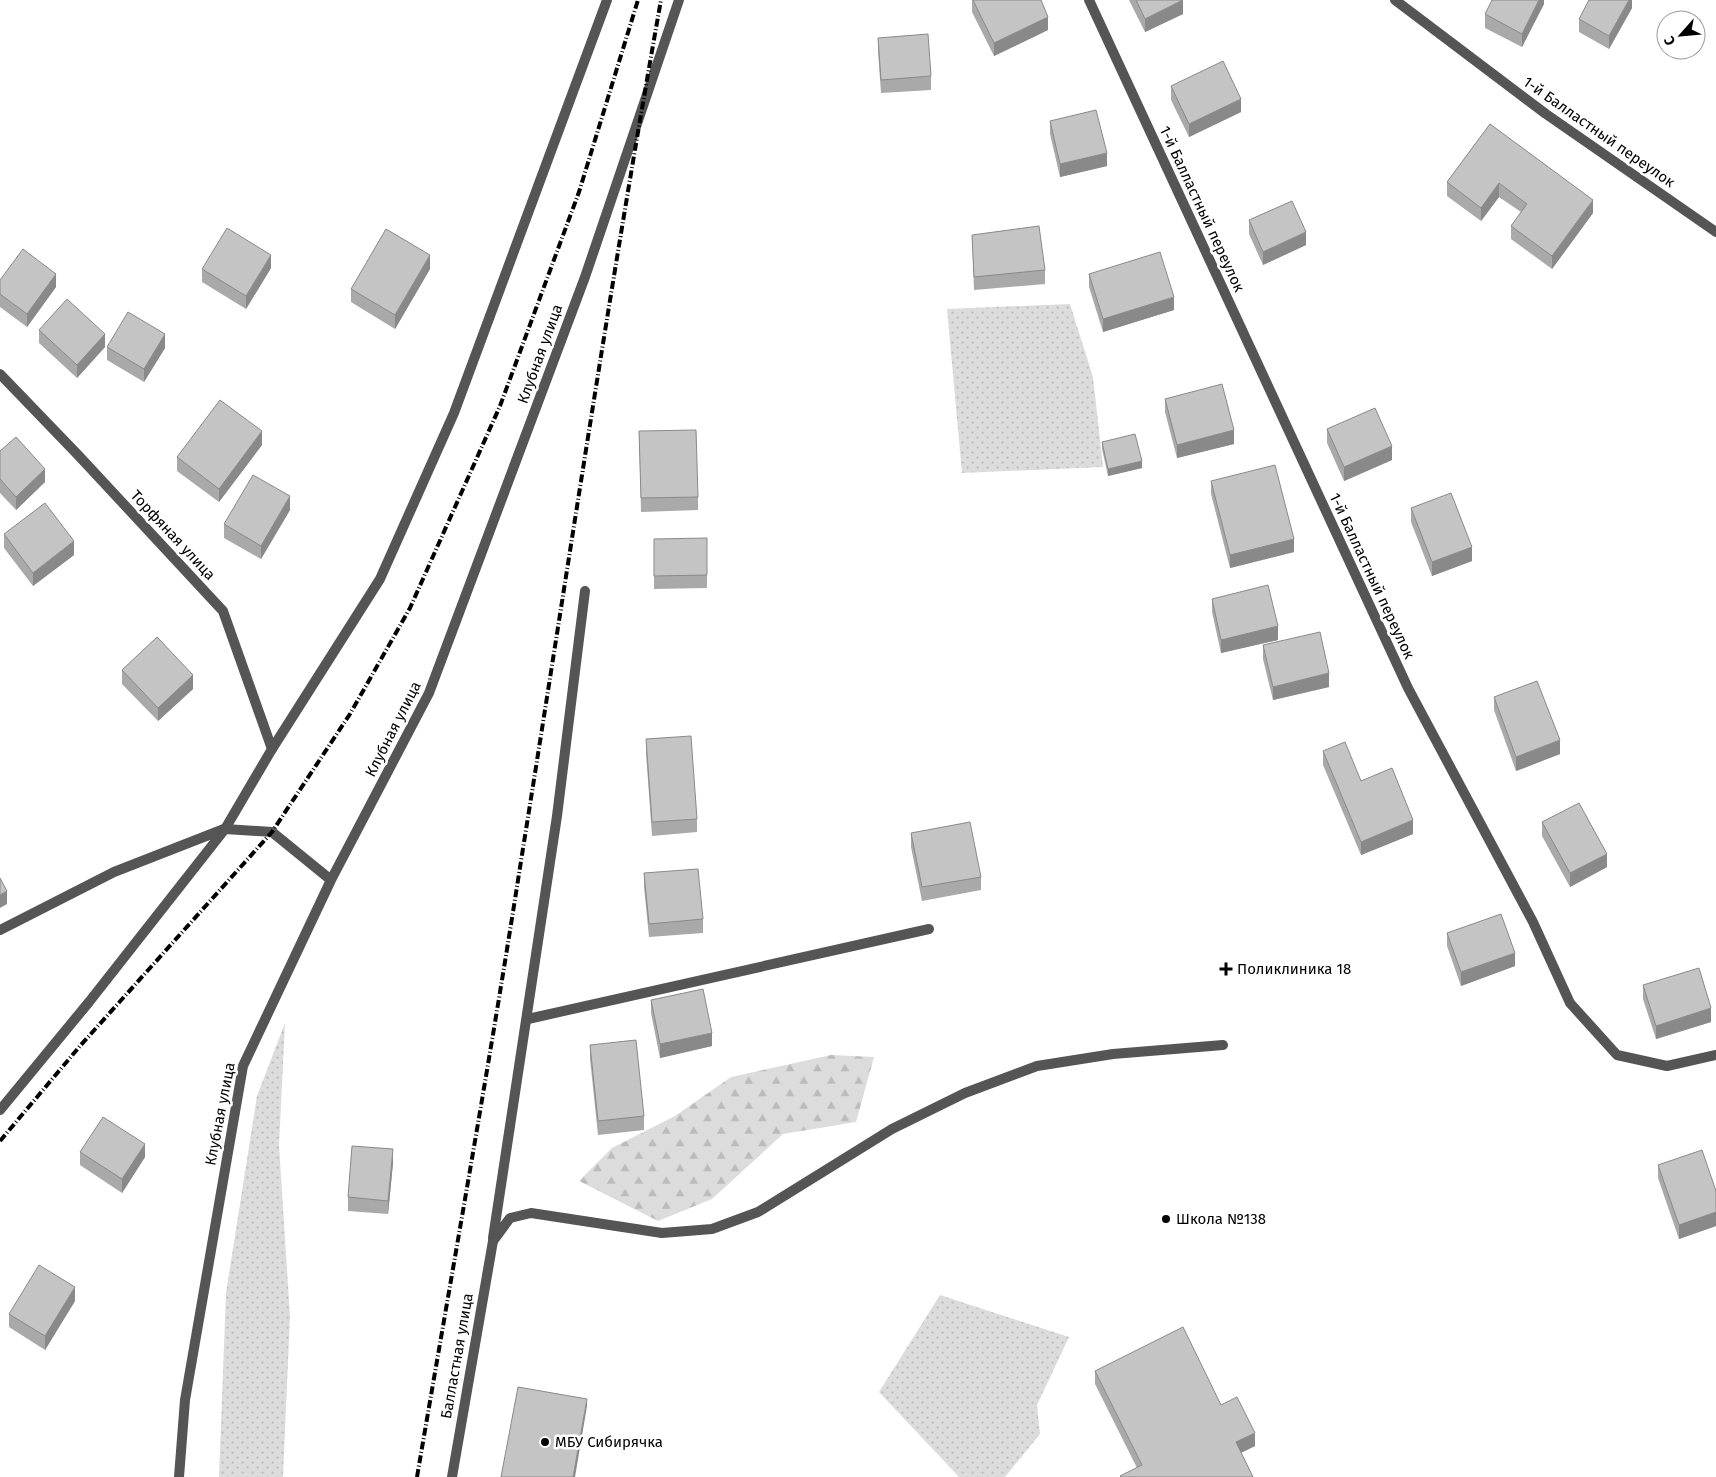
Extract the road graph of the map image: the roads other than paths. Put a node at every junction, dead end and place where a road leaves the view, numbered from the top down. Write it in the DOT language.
graph roads {
  1 [pos="607,0"];
  2 [pos="680,0"];
  3 [pos="1089,0"];
  4 [pos="1395,0"];
  5 [pos="1716,232"];
  6 [pos="0,374"];
  7 [pos="585,591"];
  8 [pos="272,749"];
  9 [pos="225,829"];
  10 [pos="330,880"];
  11 [pos="929,929"];
  12 [pos="0,930"];
  13 [pos="528,1019"];
  14 [pos="1223,1045"];
  15 [pos="1716,1056"];
  16 [pos="0,1110"];
  17 [pos="493,1241"];
  18 [pos="178,1477"];
  19 [pos="452,1477"];
  1 -- 8 [label="street"];
  2 -- 10 [label="street, Клубная улица"];
  3 -- 15 [label="street, 1-й Балластный переулок"];
  4 -- 5 [label="street, 1-й Балластный переулок"];
  6 -- 8 [label="street, Торфяная улица"];
  7 -- 13 [label="street, Балластная улица"];
  8 -- 9 [label="street"];
  9 -- 10 [label="street"];
  9 -- 12 [label="street"];
  9 -- 16 [label="street"];
  10 -- 18 [label="street, Клубная улица"];
  11 -- 13 [label="street"];
  13 -- 17 [label="street, Балластная улица"];
  14 -- 17 [label="street"];
  17 -- 19 [label="street, Балластная улица"];
}
